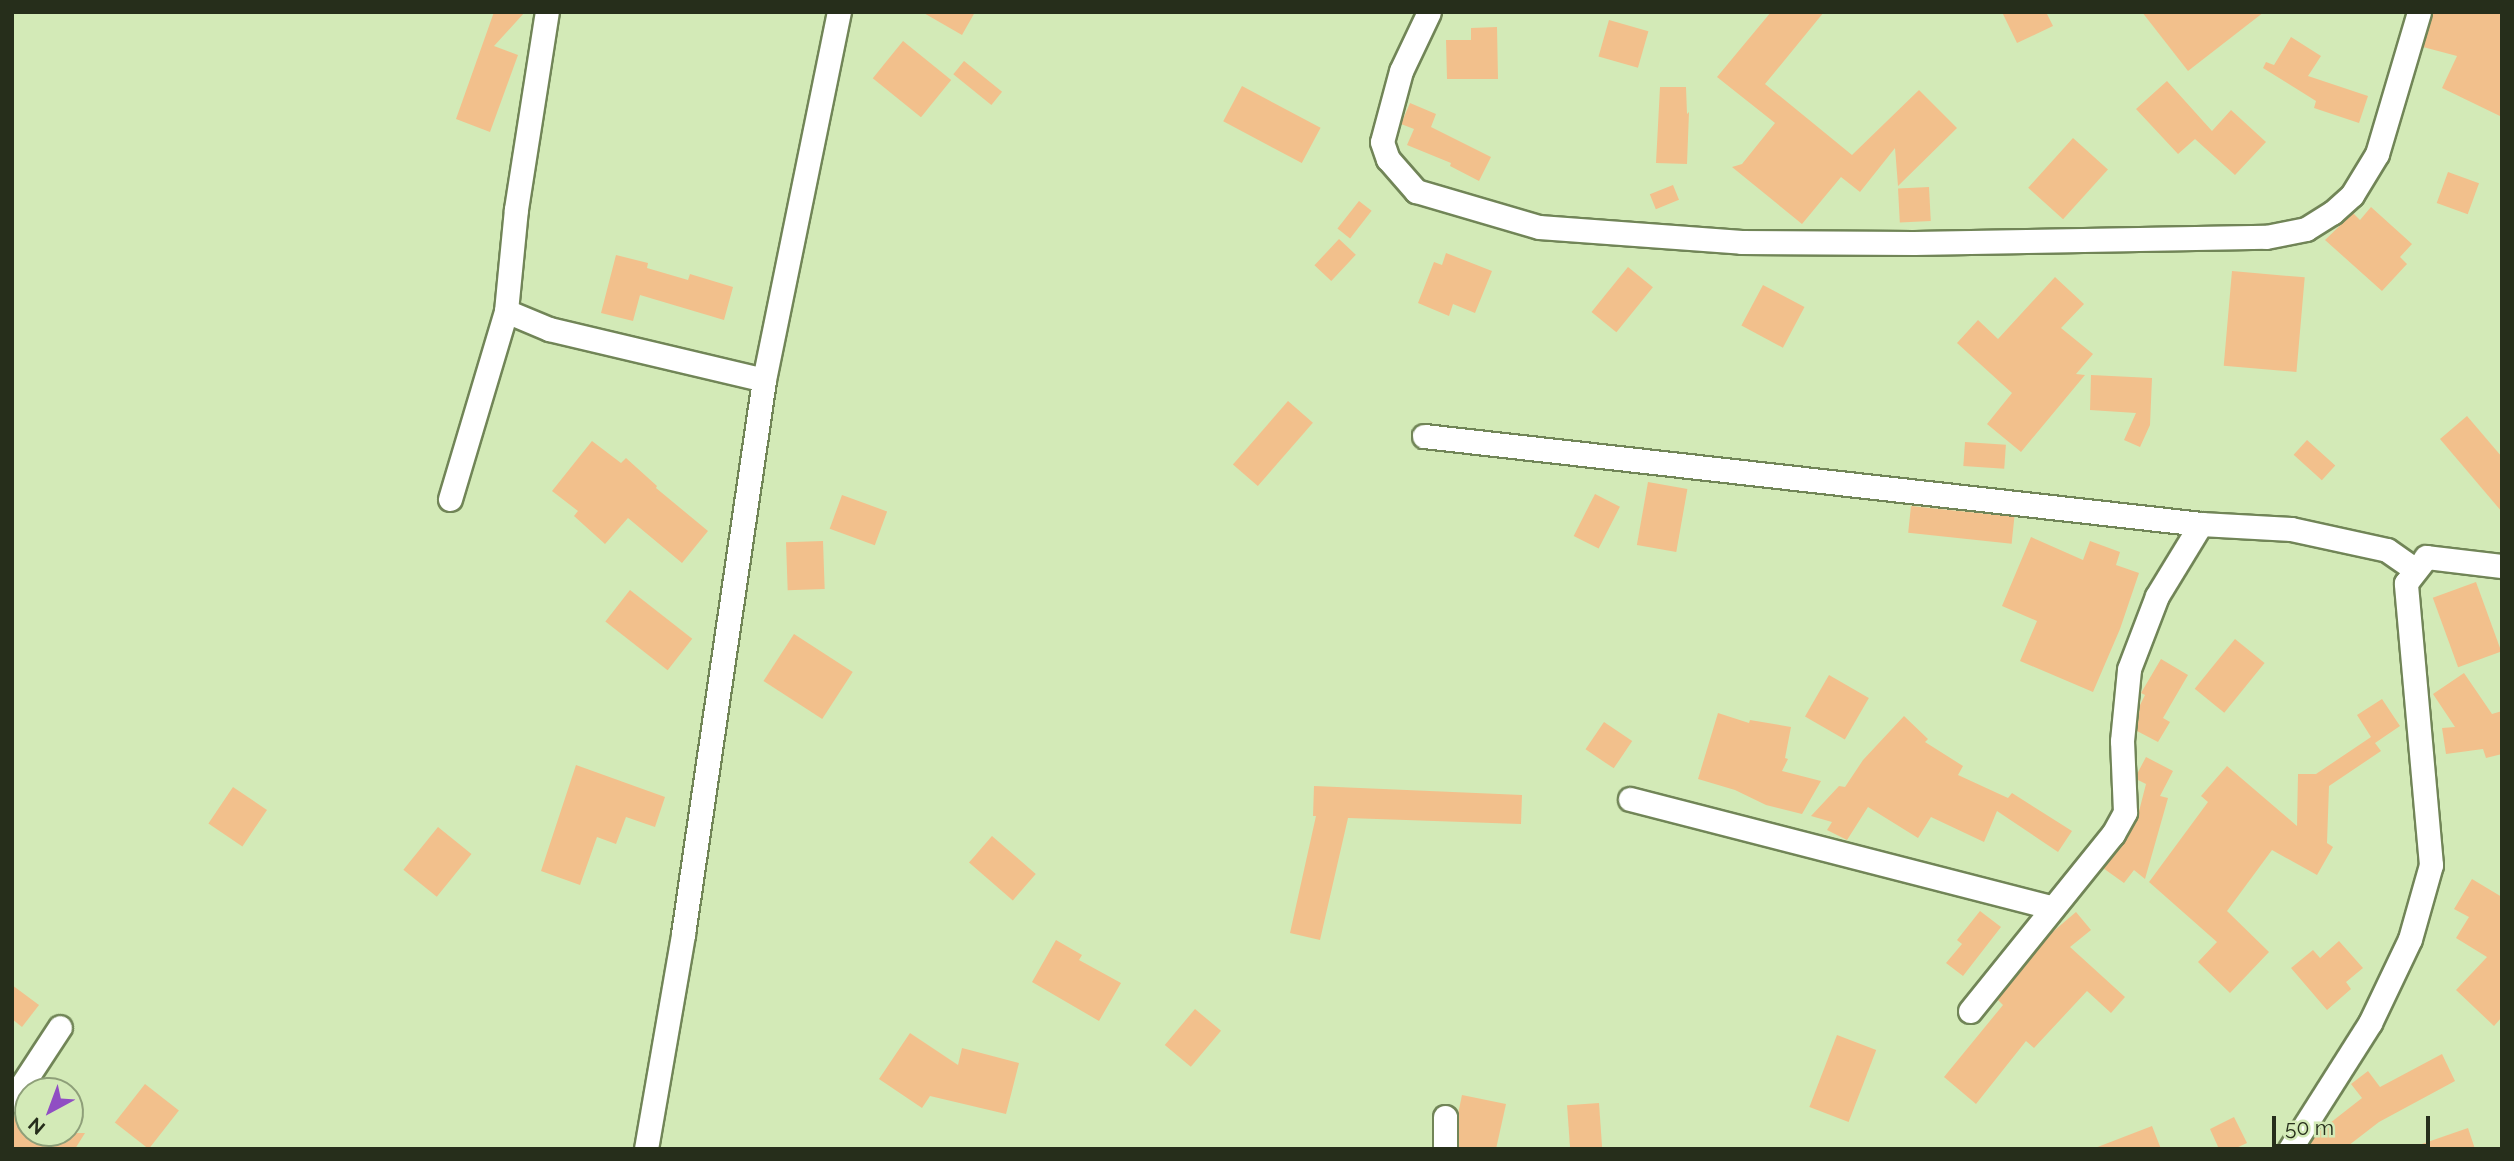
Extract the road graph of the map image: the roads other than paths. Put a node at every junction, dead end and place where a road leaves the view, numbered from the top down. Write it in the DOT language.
graph roads {
  1 [pos="547,12"];
  2 [pos="839,12"];
  3 [pos="1429,12"];
  4 [pos="2419,12"];
  5 [pos="506,311"];
  6 [pos="764,380"];
  7 [pos="1424,436"];
  8 [pos="450,499"];
  9 [pos="2201,524"];
  10 [pos="2502,566"];
  11 [pos="2414,569"];
  12 [pos="1630,799"];
  13 [pos="2052,907"];
  14 [pos="1970,1011"];
  15 [pos="60,1027"];
  16 [pos="12,1100"];
  17 [pos="1445,1117"];
  18 [pos="646,1149"];
  19 [pos="1445,1149"];
  20 [pos="2290,1149"];
  1 -- 5 [label="street"];
  2 -- 6 [label="street"];
  3 -- 4 [label="street"];
  5 -- 6 [label="street"];
  5 -- 8 [label="street"];
  6 -- 18 [label="street"];
  7 -- 9 [label="street"];
  9 -- 11 [label="street"];
  9 -- 13 [label="street"];
  10 -- 11 [label="street"];
  11 -- 20 [label="street"];
  12 -- 13 [label="street"];
  13 -- 14 [label="street"];
  15 -- 16 [label="street"];
  17 -- 19 [label="street"];
}
